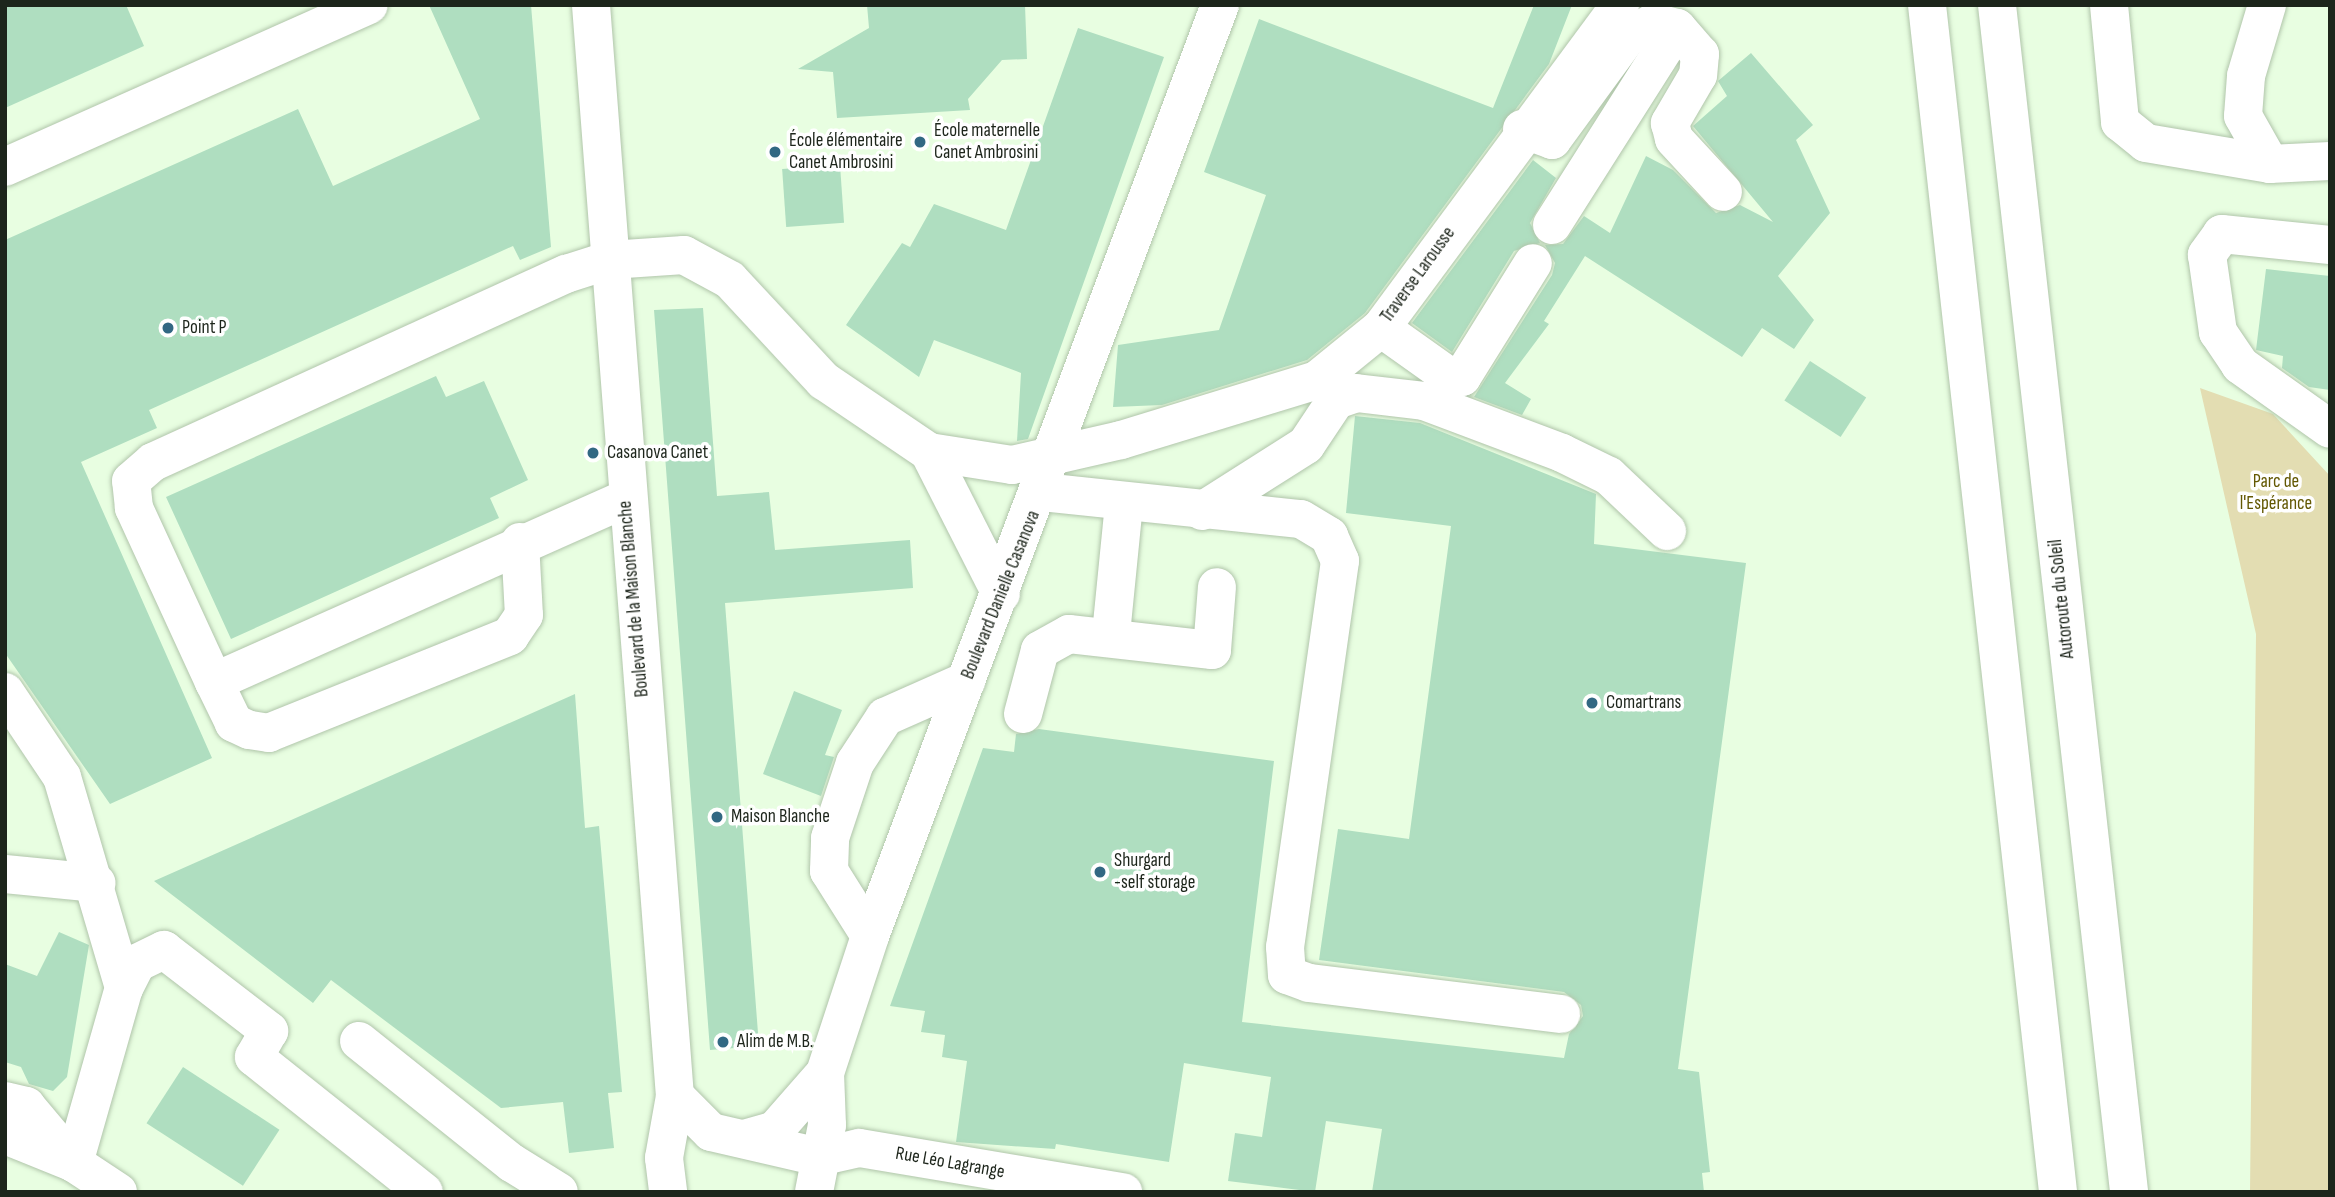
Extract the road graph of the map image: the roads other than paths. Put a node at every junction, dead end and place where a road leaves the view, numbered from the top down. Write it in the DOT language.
graph roads {
  1 [pos="369,5"];
  2 [pos="591,5"];
  3 [pos="1220,5"];
  4 [pos="1620,5"];
  5 [pos="1927,5"];
  6 [pos="1997,5"];
  7 [pos="2109,5"];
  8 [pos="2267,5"];
  9 [pos="1677,28"];
  10 [pos="1522,129"];
  11 [pos="2270,163"];
  12 [pos="5,167"];
  13 [pos="2324,167"];
  14 [pos="1723,192"];
  15 [pos="1552,225"];
  16 [pos="2330,245"];
  17 [pos="610,260"];
  18 [pos="1533,263"];
  19 [pos="1381,328"];
  20 [pos="2330,429"];
  21 [pos="929,452"];
  22 [pos="1054,456"];
  23 [pos="1042,492"];
  24 [pos="625,499"];
  25 [pos="1124,503"];
  26 [pos="1202,511"];
  27 [pos="1667,531"];
  28 [pos="520,542"];
  29 [pos="1217,587"];
  30 [pos="1001,594"];
  31 [pos="1111,634"];
  32 [pos="966,681"];
  33 [pos="214,682"];
  34 [pos="5,692"];
  35 [pos="1023,714"];
  36 [pos="5,874"];
  37 [pos="97,883"];
  38 [pos="870,936"];
  39 [pos="124,988"];
  40 [pos="1561,1014"];
  41 [pos="359,1041"];
  42 [pos="825,1073"];
  43 [pos="675,1096"];
  44 [pos="5,1101"];
  45 [pos="5,1135"];
  46 [pos="744,1139"];
  47 [pos="74,1163"];
  48 [pos="817,1175"];
  49 [pos="118,1192"];
  50 [pos="424,1192"];
  51 [pos="559,1192"];
  52 [pos="668,1192"];
  53 [pos="1123,1192"];
  54 [pos="2058,1192"];
  55 [pos="2129,1192"];
  1 -- 12 [label="main road"];
  2 -- 17 [label="main road, Boulevard de la Maison Blanche"];
  3 -- 22 [label="main road, Boulevard Danielle Casanova"];
  4 -- 10 [label="main road, Traverse Larousse"];
  5 -- 54 [label="main road"];
  6 -- 55 [label="main road, Autoroute du Soleil"];
  7 -- 11 [label="main road"];
  8 -- 11 [label="main road"];
  9 -- 10 [label="main road"];
  9 -- 14 [label="main road"];
  9 -- 15 [label="main road"];
  10 -- 19 [label="main road, Traverse Larousse"];
  11 -- 13 [label="main road"];
  16 -- 20 [label="main road"];
  17 -- 21 [label="main road"];
  17 -- 24 [label="main road, Boulevard de la Maison Blanche"];
  17 -- 33 [label="main road"];
  18 -- 19 [label="main road"];
  19 -- 22 [label="main road, Traverse Larousse"];
  21 -- 22 [label="main road, Traverse Larousse"];
  21 -- 30 [label="main road"];
  22 -- 23 [label="main road, Boulevard Danielle Casanova"];
  23 -- 25 [label="main road"];
  23 -- 30 [label="main road, Boulevard Danielle Casanova"];
  24 -- 28 [label="main road"];
  24 -- 43 [label="main road, Boulevard de la Maison Blanche"];
  25 -- 26 [label="main road"];
  25 -- 31 [label="main road"];
  26 -- 27 [label="main road"];
  26 -- 40 [label="main road"];
  28 -- 33 [label="main road"];
  28 -- 33 [label="main road"];
  29 -- 31 [label="main road"];
  30 -- 32 [label="main road, Boulevard Danielle Casanova"];
  31 -- 35 [label="main road"];
  32 -- 38 [label="main road, Boulevard Danielle Casanova"];
  32 -- 38 [label="main road"];
  34 -- 37 [label="main road"];
  36 -- 37 [label="main road"];
  37 -- 39 [label="main road"];
  38 -- 42 [label="main road, Boulevard Danielle Casanova"];
  39 -- 47 [label="main road"];
  39 -- 50 [label="main road"];
  41 -- 51 [label="main road"];
  42 -- 46 [label="main road"];
  42 -- 48 [label="main road, Boulevard Danielle Casanova"];
  43 -- 46 [label="main road"];
  43 -- 52 [label="main road, Boulevard de la Maison Blanche"];
  44 -- 47 [label="main road"];
  45 -- 47 [label="main road"];
  46 -- 48 [label="main road"];
  47 -- 49 [label="main road"];
  48 -- 53 [label="main road, Rue Léo Lagrange"];
}
